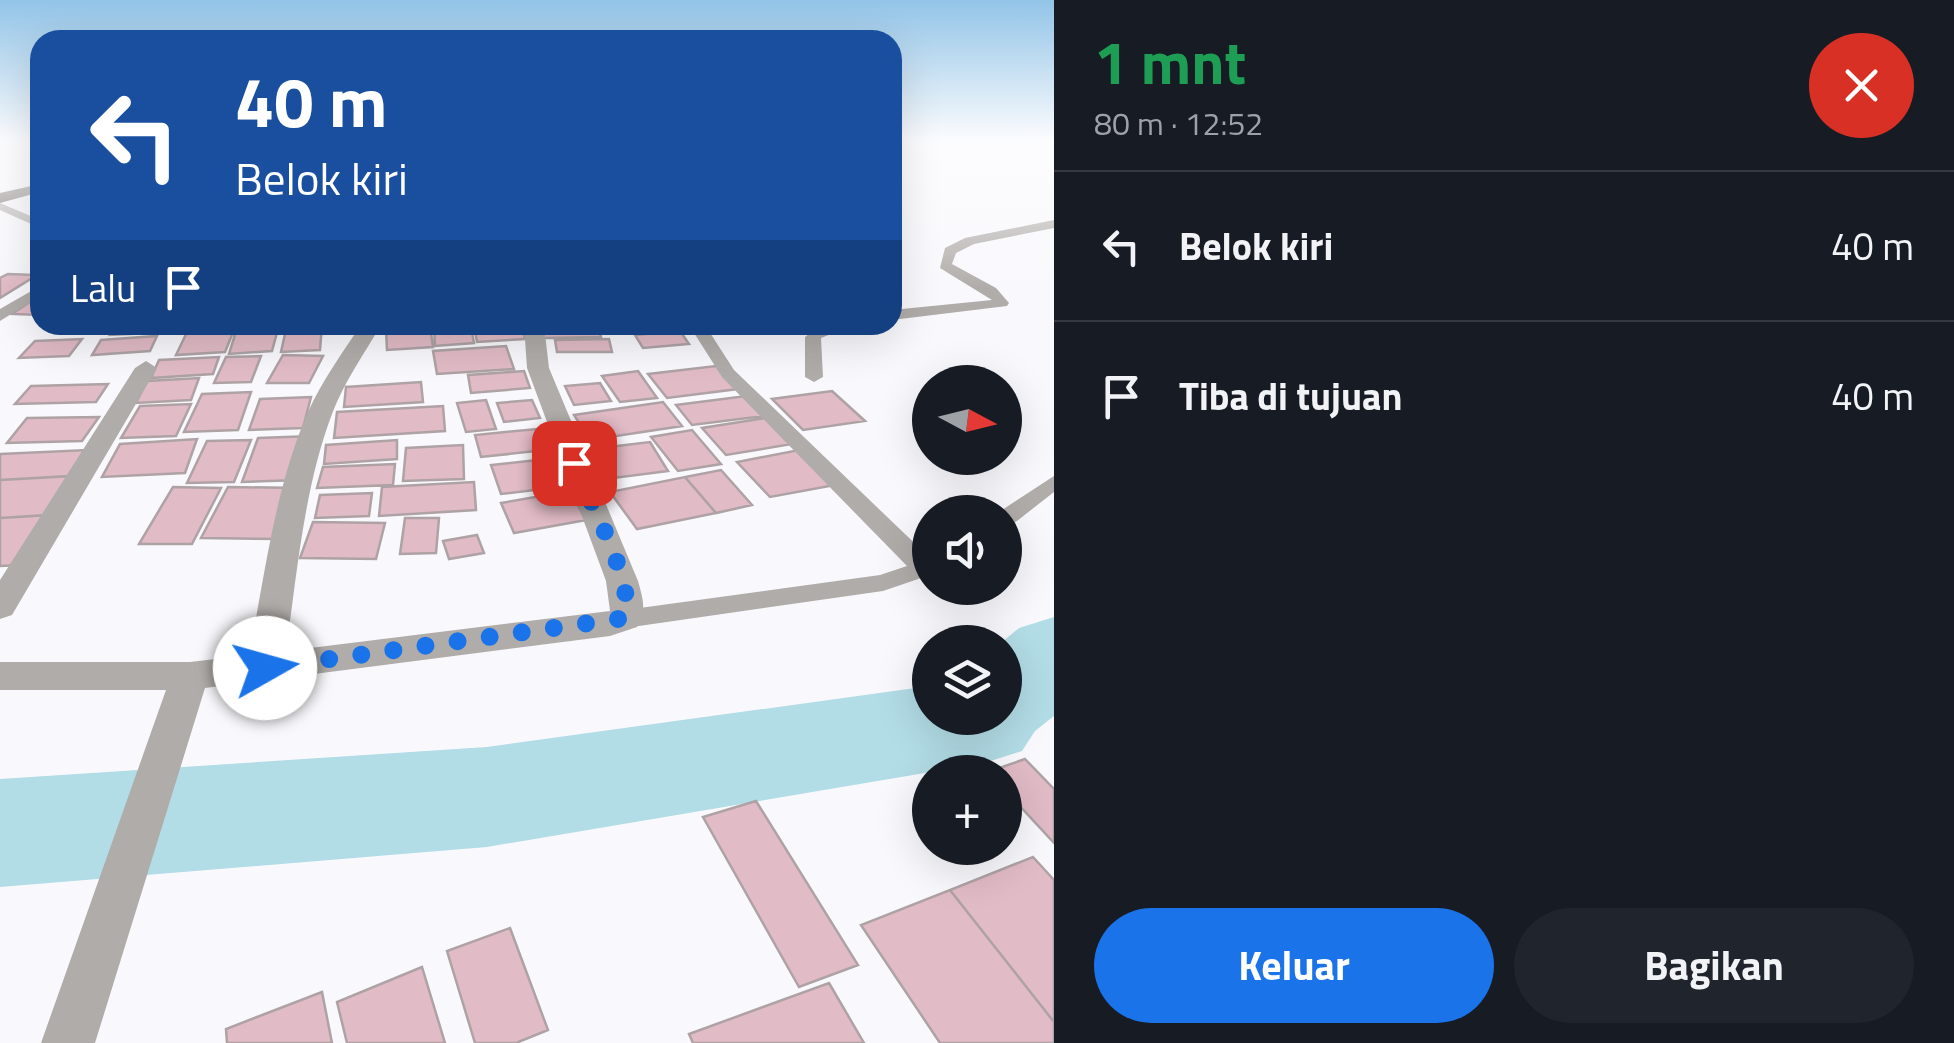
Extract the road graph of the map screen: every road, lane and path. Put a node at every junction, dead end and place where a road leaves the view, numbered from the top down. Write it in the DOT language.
graph roads {
  1 [pos="29,191"];
  2 [pos="0,198"];
  3 [pos="0,206"];
  4 [pos="30,220"];
  5 [pos="1054,224"];
  6 [pos="30,296"];
  7 [pos="902,315"];
  8 [pos="0,316"];
  9 [pos="364,335"];
  10 [pos="535,335"];
  11 [pos="703,335"];
  12 [pos="815,335"];
  13 [pos="146,368"];
  14 [pos="814,378"];
  15 [pos="1054,482"];
  16 [pos="1022,506"];
  17 [pos="912,553"];
  18 [pos="912,573"];
  19 [pos="0,606"];
  20 [pos="625,618"];
  21 [pos="265,668"];
  22 [pos="0,676"];
  23 [pos="184,692"];
  24 [pos="68,1043"];
  1 -- 2 [label="highway"];
  3 -- 4 [label="lane"];
  5 -- 7 [label="lane"];
  6 -- 8 [label="lane"];
  9 -- 21 [label="street"];
  10 -- 20 [label="street"];
  11 -- 17 [label="lane"];
  12 -- 14 [label="lane"];
  13 -- 19 [label="street"];
  15 -- 16 [label="lane"];
  18 -- 20 [label="lane"];
  20 -- 21 [label="street"];
  21 -- 23 [label="street"];
  22 -- 23 [label="street"];
  23 -- 24 [label="street"];
}
